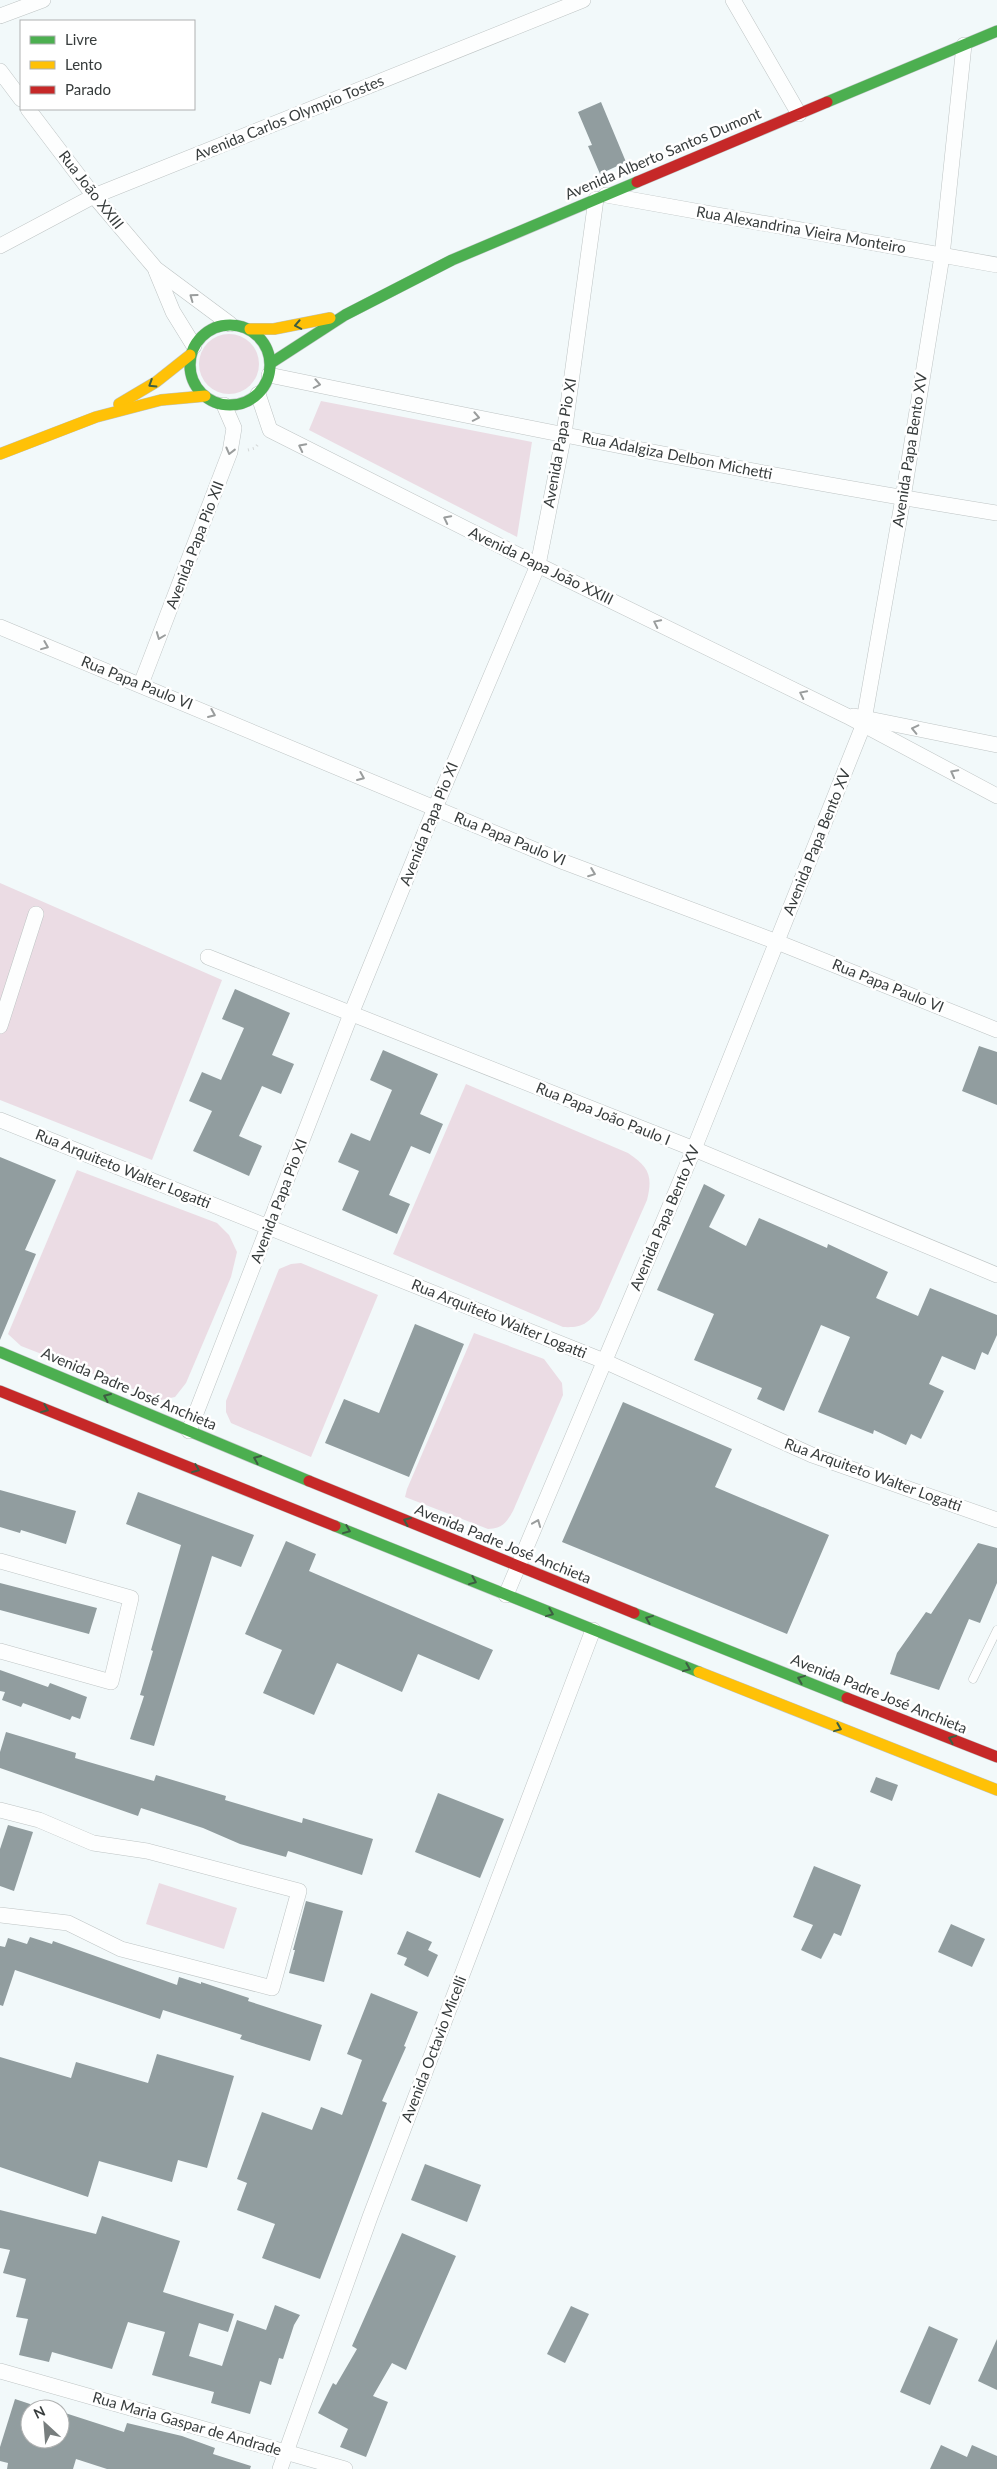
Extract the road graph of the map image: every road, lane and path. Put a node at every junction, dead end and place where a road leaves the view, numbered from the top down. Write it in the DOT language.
graph roads {
  1 [pos="42,0"];
  2 [pos="583,0"];
  3 [pos="733,0"];
  4 [pos="0,16"];
  5 [pos="997,31"];
  6 [pos="964,45"];
  7 [pos="0,71"];
  8 [pos="20,98"];
  9 [pos="29,110"];
  10 [pos="799,114"];
  11 [pos="94,196"];
  12 [pos="600,197"];
  13 [pos="0,246"];
  14 [pos="942,256"];
  15 [pos="997,265"];
  16 [pos="156,270"];
  17 [pos="345,315"];
  18 [pos="230,324"];
  19 [pos="250,329"];
  20 [pos="192,350"];
  21 [pos="270,369"];
  22 [pos="258,394"];
  23 [pos="205,396"];
  24 [pos="224,405"];
  25 [pos="96,417"];
  26 [pos="564,434"];
  27 [pos="0,454"];
  28 [pos="903,498"];
  29 [pos="997,513"];
  30 [pos="538,565"];
  31 [pos="0,627"];
  32 [pos="141,684"];
  33 [pos="864,721"];
  34 [pos="997,745"];
  35 [pos="997,796"];
  36 [pos="435,808"];
  37 [pos="36,914"];
  38 [pos="777,942"];
  39 [pos="208,957"];
  40 [pos="351,1014"];
  41 [pos="0,1026"];
  42 [pos="997,1030"];
  43 [pos="0,1120"];
  44 [pos="694,1149"];
  45 [pos="269,1227"];
  46 [pos="997,1275"];
  47 [pos="0,1352"];
  48 [pos="604,1361"];
  49 [pos="0,1390"];
  50 [pos="190,1431"];
  51 [pos="997,1520"];
  52 [pos="0,1561"];
  53 [pos="519,1568"];
  54 [pos="506,1595"];
  55 [pos="593,1630"];
  56 [pos="997,1630"];
  57 [pos="0,1651"];
  58 [pos="973,1679"];
  59 [pos="997,1757"];
  60 [pos="997,1790"];
  61 [pos="0,1810"];
  62 [pos="0,1915"];
  63 [pos="0,2371"];
  64 [pos="286,2452"];
  65 [pos="280,2469"];
  66 [pos="345,2469"];
  1 -- 4 [label="street"];
  2 -- 11 [label="street, Avenida Carlos Olympio Tostes"];
  3 -- 10 [label="street"];
  5 -- 6 [label="main road, Avenida Alberto Santos Dumont"];
  6 -- 10 [label="main road, Avenida Alberto Santos Dumont"];
  6 -- 14 [label="street, Avenida Papa Bento XV"];
  7 -- 8 [label="street"];
  9 -- 11 [label="street, Rua João XXIII"];
  10 -- 12 [label="main road, Avenida Alberto Santos Dumont"];
  11 -- 13 [label="street, Avenida Carlos Olympio Tostes"];
  11 -- 16 [label="street, Rua João XXIII"];
  12 -- 14 [label="street, Rua Alexandrina Vieira Monteiro"];
  12 -- 17 [label="main road, Avenida Alberto Santos Dumont"];
  12 -- 26 [label="street, Avenida Papa Pio XI"];
  14 -- 15 [label="street, Rua Alexandrina Vieira Monteiro"];
  14 -- 28 [label="street, Avenida Papa Bento XV"];
  18 -- 16 [label="street, Rua João XXIII, one-way"];
  16 -- 20 [label="street, Rua João XXIII"];
  17 -- 19 [label="main road, Avenida Alberto Santos Dumont, one-way"];
  17 -- 21 [label="main road, Avenida Alberto Santos Dumont"];
  18 -- 19 [label="main road"];
  18 -- 20 [label="main road"];
  19 -- 21 [label="main road"];
  20 -- 23 [label="main road"];
  20 -- 25 [label="main road, one-way"];
  21 -- 22 [label="main road"];
  21 -- 26 [label="street, Rua Adalgiza Delbon Michetti, one-way"];
  22 -- 24 [label="main road"];
  30 -- 22 [label="street, Avenida Papa João XXIII, one-way"];
  23 -- 24 [label="main road"];
  23 -- 25 [label="main road"];
  24 -- 32 [label="street, Avenida Papa Pio XII, one-way"];
  25 -- 27 [label="main road"];
  26 -- 28 [label="street, Rua Adalgiza Delbon Michetti"];
  26 -- 30 [label="street, Avenida Papa Pio XI"];
  28 -- 29 [label="street, Rua Adalgiza Delbon Michetti"];
  28 -- 33 [label="street, Avenida Papa Bento XV"];
  33 -- 30 [label="street, Avenida Papa João XXIII, one-way"];
  30 -- 36 [label="street, Avenida Papa Pio XI"];
  31 -- 32 [label="street, Rua Papa Paulo VI, one-way"];
  32 -- 36 [label="street, Rua Papa Paulo VI, one-way"];
  34 -- 33 [label="street, one-way"];
  35 -- 33 [label="street, Avenida Papa João XXIII, one-way"];
  33 -- 38 [label="street, Avenida Papa Bento XV"];
  36 -- 38 [label="street, Rua Papa Paulo VI, one-way"];
  36 -- 40 [label="street, Avenida Papa Pio XI"];
  37 -- 41 [label="street"];
  38 -- 42 [label="street, Rua Papa Paulo VI"];
  38 -- 44 [label="street, Avenida Papa Bento XV"];
  39 -- 40 [label="street, Rua Papa João Paulo I"];
  40 -- 44 [label="street, Rua Papa João Paulo I"];
  40 -- 45 [label="street, Avenida Papa Pio XI"];
  43 -- 45 [label="street, Rua Arquiteto Walter Logatti"];
  44 -- 46 [label="street, Rua Papa João Paulo I"];
  44 -- 48 [label="street, Avenida Papa Bento XV"];
  45 -- 48 [label="street, Rua Arquiteto Walter Logatti"];
  45 -- 50 [label="street, Avenida Papa Pio XI"];
  50 -- 47 [label="main road, Avenida Padre José Anchieta, one-way"];
  48 -- 51 [label="street, Rua Arquiteto Walter Logatti"];
  53 -- 48 [label="street, Avenida Papa Bento XV, one-way"];
  49 -- 54 [label="main road, one-way"];
  53 -- 50 [label="main road, Avenida Padre José Anchieta, one-way"];
  52 -- 57 [label="street"];
  53 -- 54 [label="street, Avenida Papa Bento XV"];
  59 -- 53 [label="main road, Avenida Padre José Anchieta, one-way"];
  54 -- 55 [label="main road, one-way"];
  55 -- 60 [label="main road, one-way"];
  55 -- 64 [label="street, Avenida Octavio Micelli"];
  56 -- 58 [label="lane"];
  61 -- 62 [label="street"];
  63 -- 64 [label="street, Rua Maria Gaspar de Andrade"];
  64 -- 65 [label="street, Avenida Octavio Micelli"];
  64 -- 66 [label="street, Rua Maria Gaspar de Andrade"];
}
